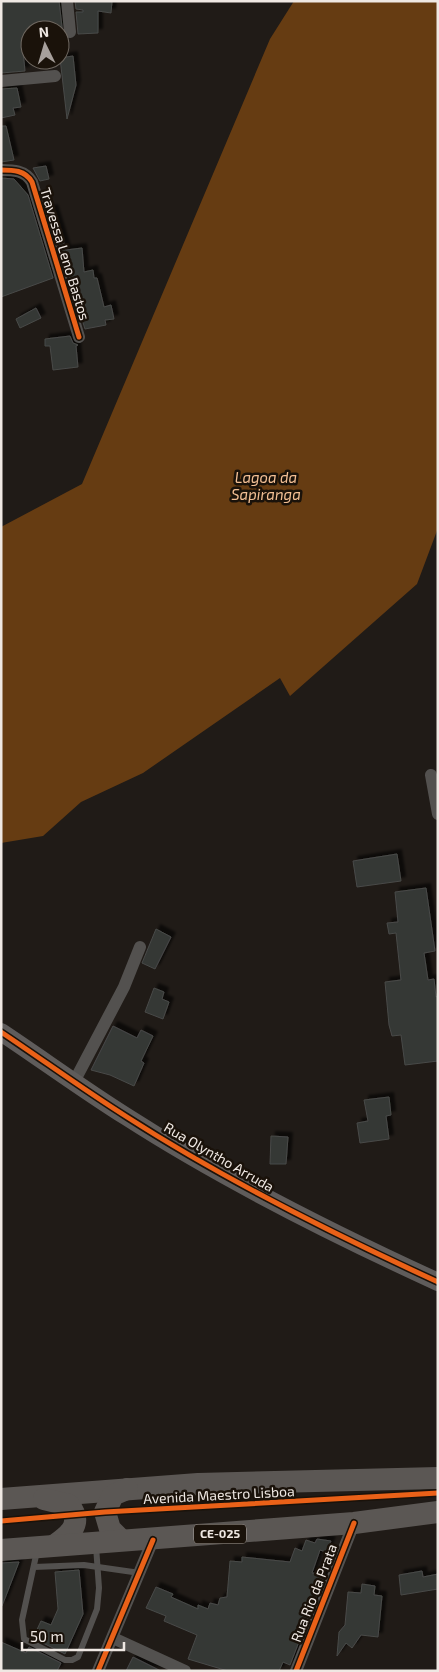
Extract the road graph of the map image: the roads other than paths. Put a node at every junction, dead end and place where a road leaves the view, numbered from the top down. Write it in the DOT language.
graph roads {
  1 [pos="67,1"];
  2 [pos="69,20"];
  3 [pos="55,76"];
  4 [pos="1,81"];
  5 [pos="1,170"];
  6 [pos="79,337"];
  7 [pos="431,775"];
  8 [pos="438,814"];
  9 [pos="140,948"];
  10 [pos="1,1032"];
  11 [pos="74,1082"];
  12 [pos="438,1282"];
  13 [pos="438,1478"];
  14 [pos="127,1490"];
  15 [pos="28,1498"];
  16 [pos="1,1500"];
  17 [pos="438,1512"];
  18 [pos="354,1523"];
  19 [pos="121,1540"];
  20 [pos="153,1540"];
  21 [pos="96,1542"];
  22 [pos="1,1550"];
  23 [pos="42,1553"];
  24 [pos="98,1566"];
  25 [pos="140,1573"];
  26 [pos="113,1638"];
  27 [pos="98,1671"];
  28 [pos="185,1671"];
  29 [pos="296,1671"];
  1 -- 2 [label="street"];
  3 -- 4 [label="street"];
  5 -- 6 [label="street, Travessa Leno Bastos"];
  7 -- 8 [label="street"];
  9 -- 11 [label="street"];
  10 -- 11 [label="street, Rua Olyntho Arruda"];
  11 -- 12 [label="street, Rua Olyntho Arruda"];
  13 -- 14 [label="highway, Avenida Maestro Lisboa"];
  14 -- 15 [label="highway, Avenida Maestro Lisboa"];
  14 -- 19 [label="highway"];
  15 -- 16 [label="highway, Avenida Maestro Lisboa"];
  15 -- 23 [label="highway"];
  17 -- 18 [label="highway, CE-025"];
  18 -- 20 [label="highway, CE-025"];
  18 -- 29 [label="street, Rua Rio da Prata"];
  19 -- 20 [label="highway, CE-025"];
  19 -- 21 [label="highway, CE-025"];
  20 -- 25 [label="street"];
  21 -- 23 [label="highway, CE-025"];
  21 -- 24 [label="lane"];
  22 -- 23 [label="highway, CE-025"];
  23 -- 24 [label="lane"];
  23 -- 24 [label="lane"];
  24 -- 25 [label="lane"];
  25 -- 26 [label="street"];
  26 -- 27 [label="street"];
  26 -- 28 [label="street"];
}
